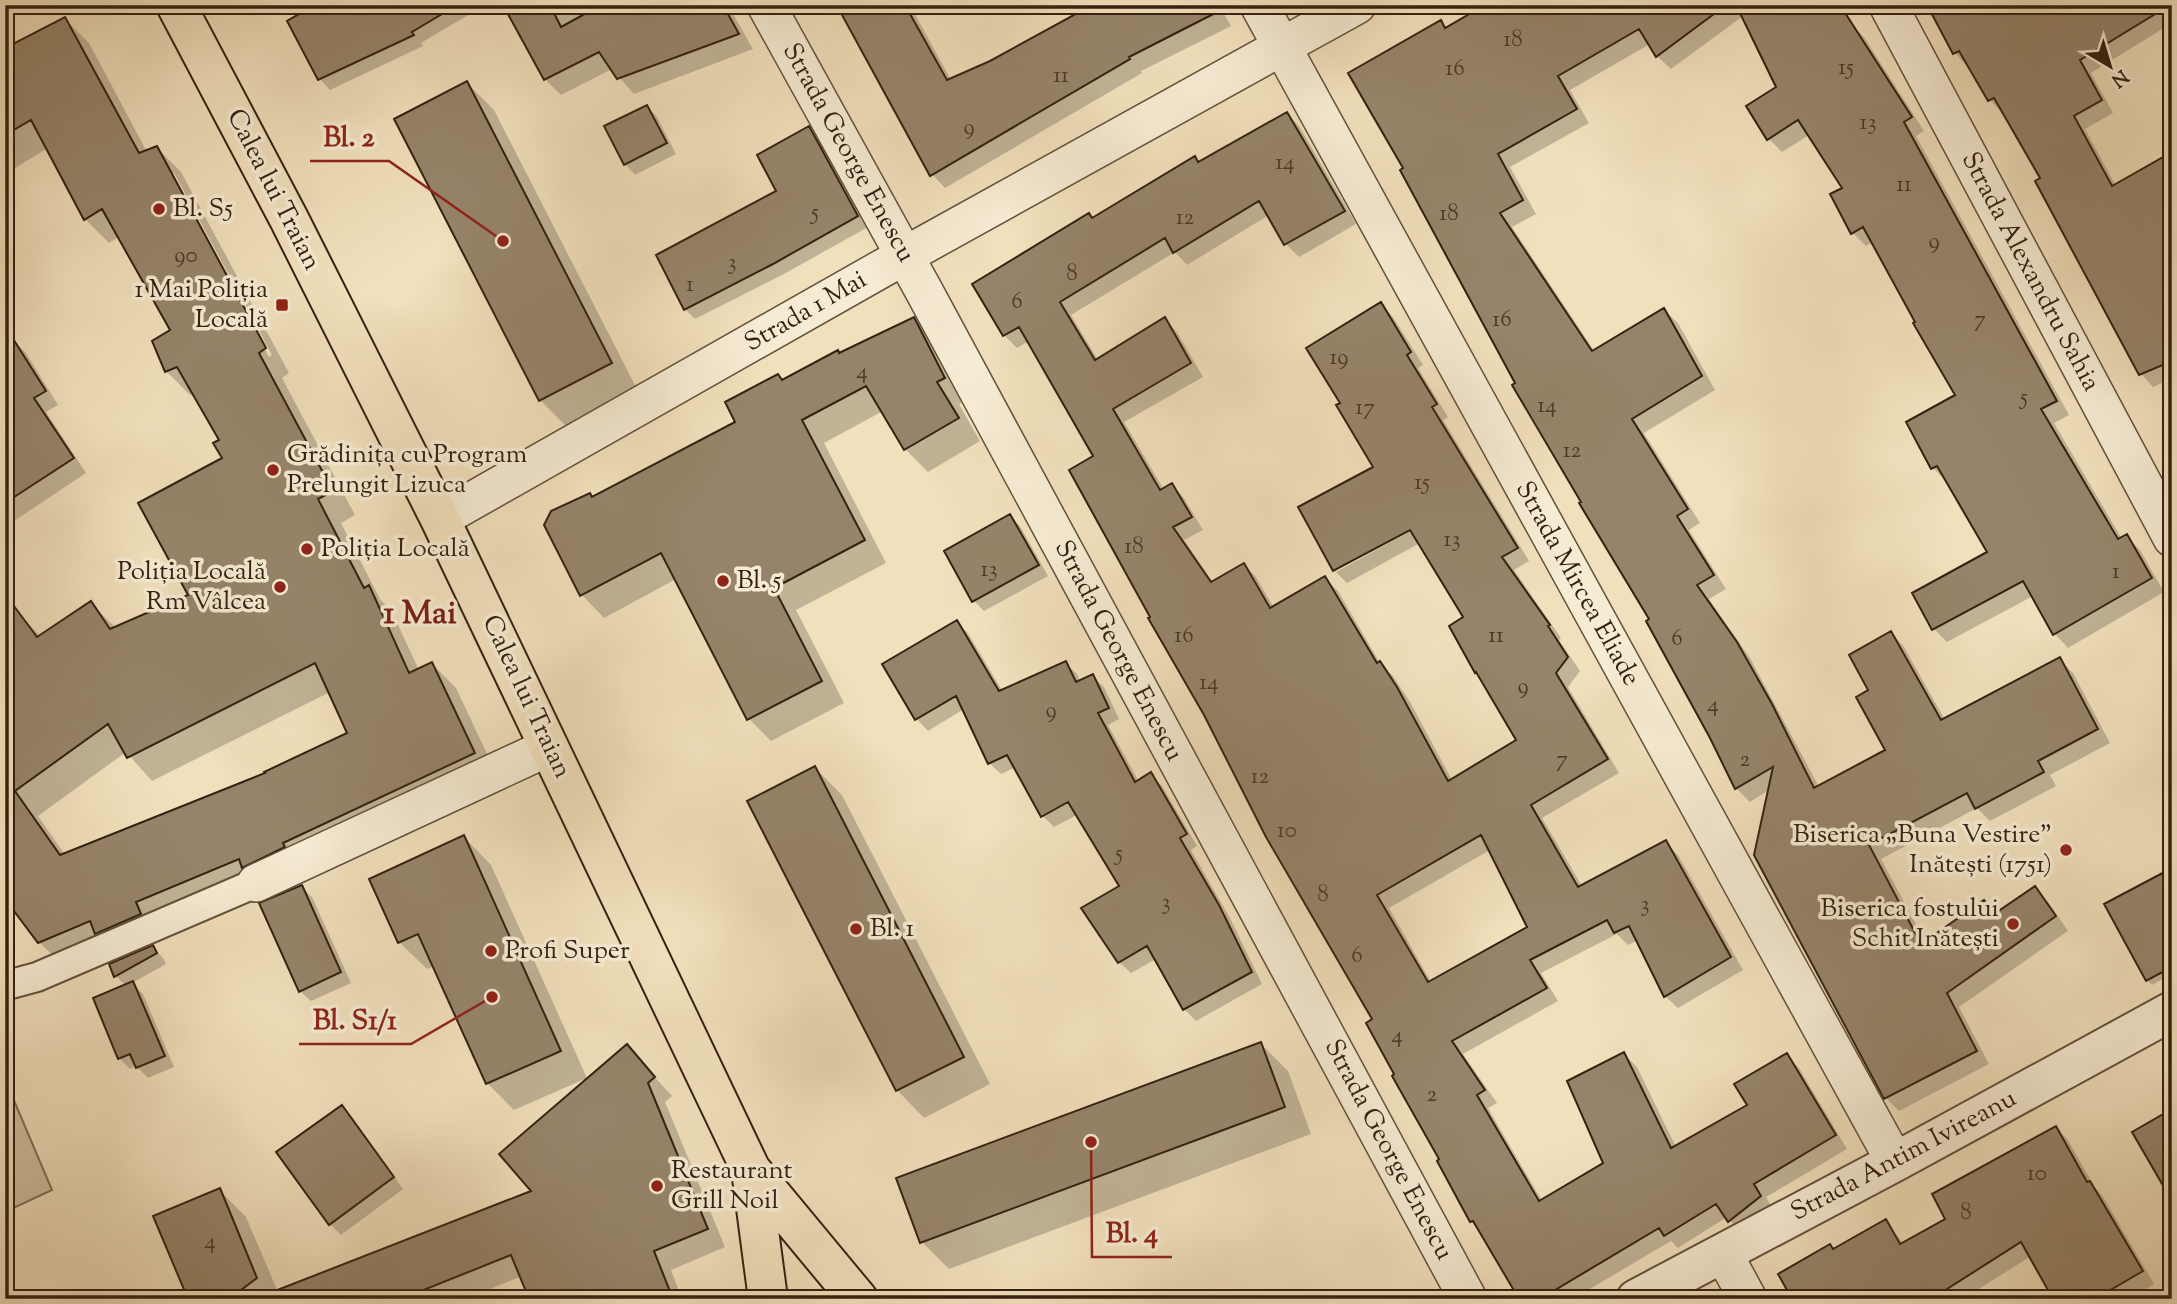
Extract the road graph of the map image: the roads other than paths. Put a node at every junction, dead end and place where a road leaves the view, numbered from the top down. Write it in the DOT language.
graph roads {
  1 [pos="176,5"];
  2 [pos="766,5"];
  3 [pos="1259,5"];
  4 [pos="1357,5"];
  5 [pos="1888,5"];
  6 [pos="1282,46"];
  7 [pos="904,257"];
  8 [pos="440,519"];
  9 [pos="2172,538"];
  10 [pos="549,747"];
  11 [pos="256,884"];
  12 [pos="5,983"];
  13 [pos="2172,1011"];
  14 [pos="1895,1162"];
  15 [pos="751,1170"];
  16 [pos="760,1240"];
  17 [pos="1723,1253"];
  18 [pos="757,1299"];
  19 [pos="768,1299"];
  20 [pos="858,1299"];
  21 [pos="1468,1299"];
  22 [pos="1636,1299"];
  23 [pos="1748,1299"];
  1 -- 8 [label="main road, Calea lui Traian"];
  2 -- 7 [label="street, Strada George Enescu"];
  3 -- 6 [label="street, Strada Mircea Eliade"];
  4 -- 6 [label="street, Strada 1 Mai"];
  5 -- 9 [label="street, Strada Alexandru Sahia"];
  6 -- 7 [label="street, Strada 1 Mai"];
  6 -- 14 [label="street, Strada Mircea Eliade"];
  7 -- 8 [label="street, Strada 1 Mai"];
  7 -- 21 [label="street, Strada George Enescu"];
  8 -- 10 [label="main road, Calea lui Traian"];
  10 -- 11 [label="street"];
  10 -- 15 [label="main road, Calea lui Traian"];
  11 -- 12 [label="street"];
  13 -- 14 [label="street, Strada Antim Ivireanu"];
  14 -- 17 [label="street, Strada Antim Ivireanu"];
  15 -- 16 [label="main road, Calea lui Traian"];
  15 -- 20 [label="main road, Calea lui Traian"];
  16 -- 18 [label="main road"];
  16 -- 19 [label="main road, Calea lui Traian"];
  17 -- 22 [label="street, Strada Antim Ivireanu"];
  17 -- 23 [label="street"];
}
